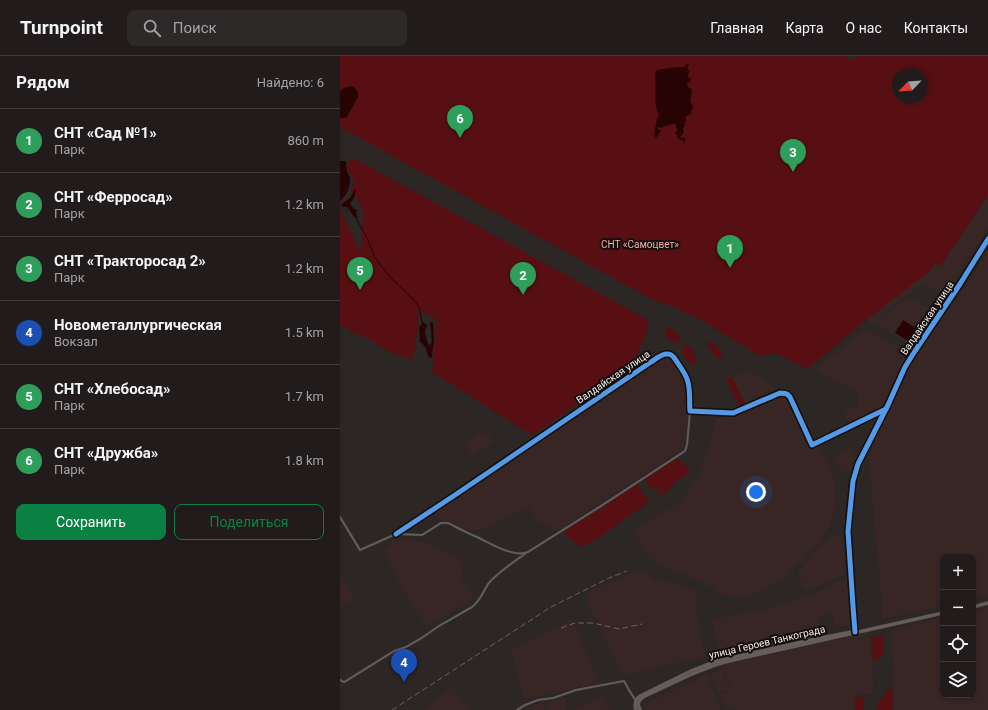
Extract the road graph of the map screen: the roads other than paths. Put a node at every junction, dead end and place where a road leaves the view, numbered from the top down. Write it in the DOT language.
graph roads {
  1 [pos="988,239"];
  2 [pos="987,244"];
  3 [pos="886,410"];
  4 [pos="690,411"];
  5 [pos="340,517"];
  6 [pos="396,534"];
  7 [pos="528,552"];
  8 [pos="988,603"];
  9 [pos="976,605"];
  10 [pos="940,614"];
  11 [pos="856,632"];
  12 [pos="340,680"];
  13 [pos="637,701"];
  14 [pos="517,710"];
  15 [pos="636,710"];
  16 [pos="640,710"];
  1 -- 2 [label="street, Валдайская улица"];
  2 -- 3 [label="street, Валдайская улица"];
  3 -- 4 [label="street"];
  3 -- 11 [label="street, Валдайская улица"];
  4 -- 6 [label="street, Валдайская улица"];
  4 -- 7 [label="street"];
  5 -- 6 [label="street"];
  6 -- 7 [label="street"];
  7 -- 12 [label="street"];
  8 -- 9 [label="main road"];
  10 -- 11 [label="main road, улица Героев Танкограда"];
  11 -- 13 [label="main road, улица Героев Танкограда"];
  13 -- 14 [label="street"];
  13 -- 15 [label="main road"];
  13 -- 16 [label="main road"];
}
